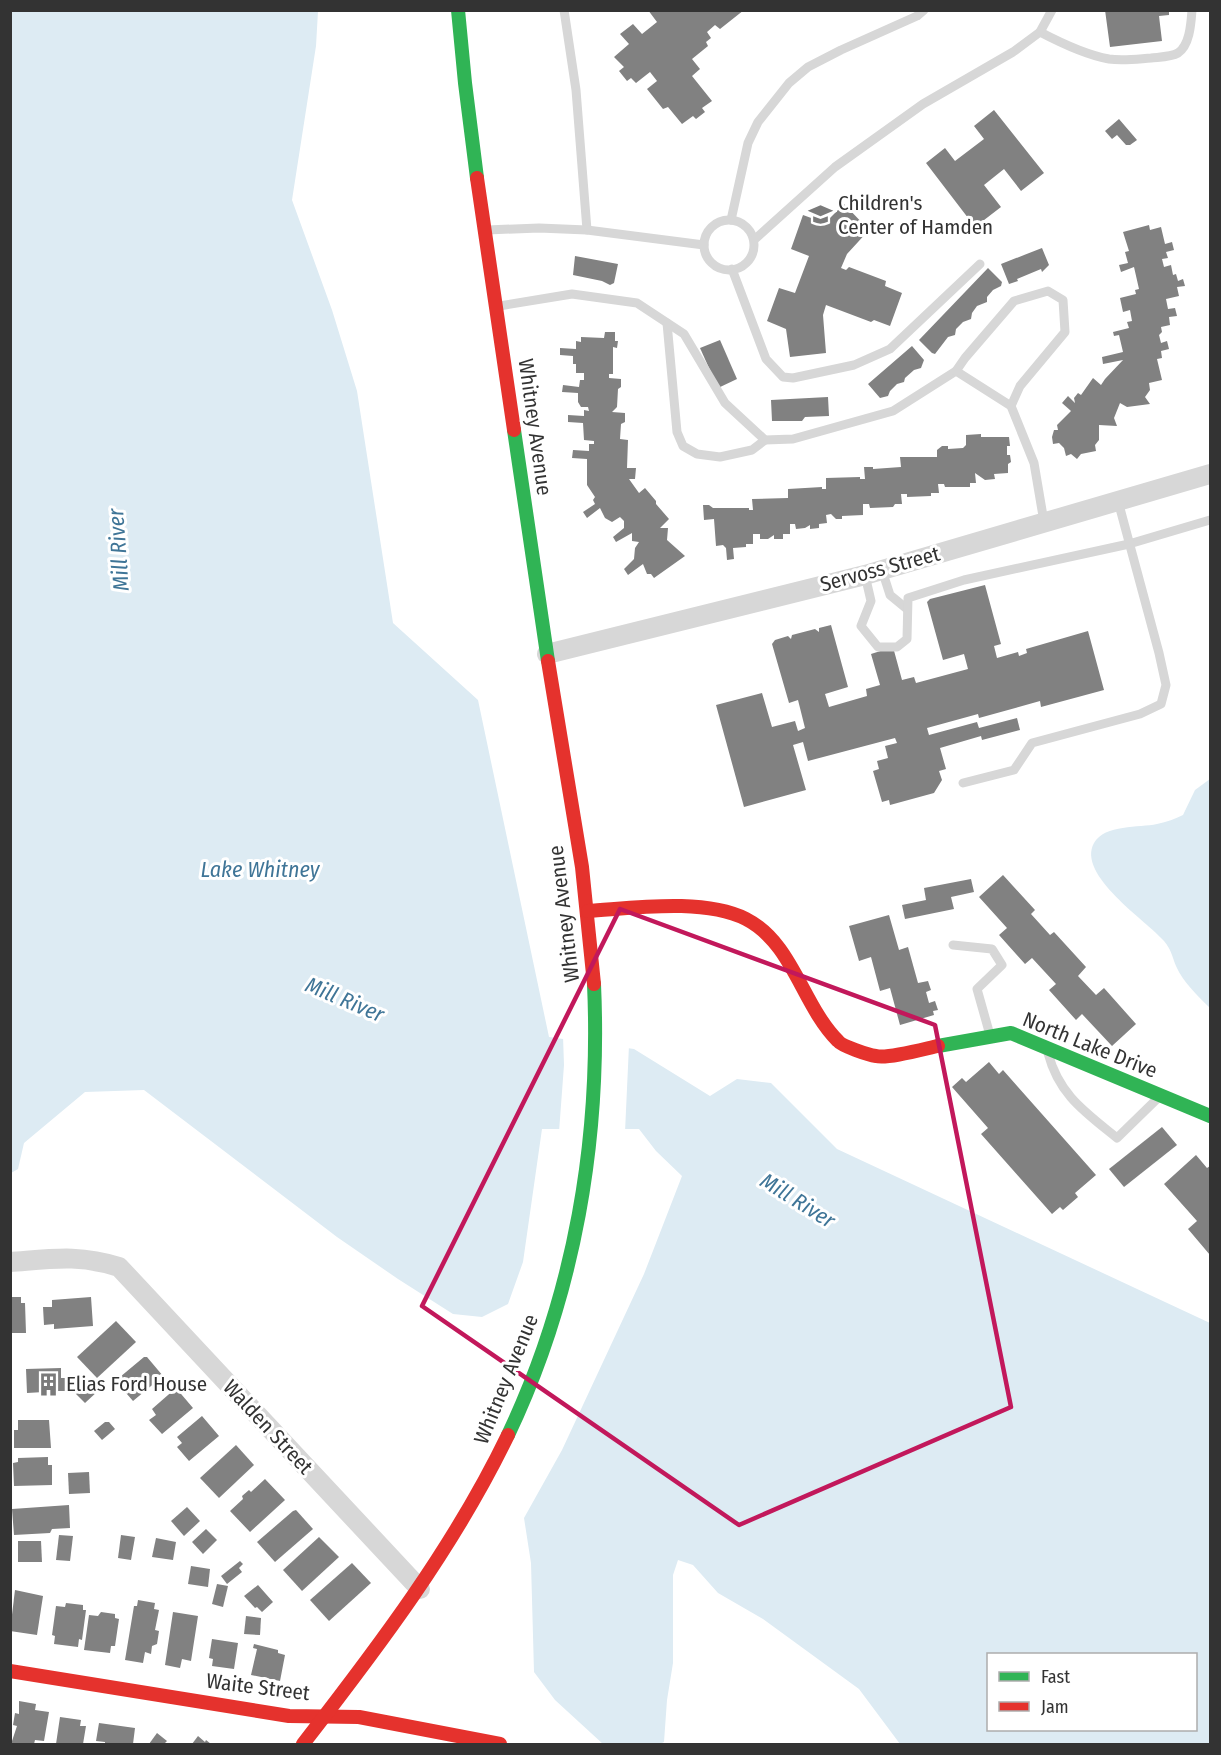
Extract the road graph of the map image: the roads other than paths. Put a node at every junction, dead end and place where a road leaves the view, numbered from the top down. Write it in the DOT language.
graph roads {
  1 [pos="458,10"];
  2 [pos="564,10"];
  3 [pos="924,10"];
  4 [pos="1052,10"];
  5 [pos="1192,10"];
  6 [pos="1041,32"];
  7 [pos="731,220"];
  8 [pos="485,230"];
  9 [pos="587,230"];
  10 [pos="754,240"];
  11 [pos="705,244"];
  12 [pos="980,264"];
  13 [pos="732,269"];
  14 [pos="496,307"];
  15 [pos="667,323"];
  16 [pos="956,371"];
  17 [pos="1011,406"];
  18 [pos="765,440"];
  19 [pos="1210,474"];
  20 [pos="1118,501"];
  21 [pos="1210,520"];
  22 [pos="1044,523"];
  23 [pos="1130,544"];
  24 [pos="873,573"];
  25 [pos="907,609"];
  26 [pos="548,654"];
  27 [pos="963,783"];
  28 [pos="588,911"];
  29 [pos="953,945"];
  30 [pos="991,1037"];
  31 [pos="1046,1048"];
  32 [pos="1161,1096"];
  33 [pos="1210,1116"];
  34 [pos="10,1262"];
  35 [pos="420,1588"];
  36 [pos="10,1671"];
  37 [pos="325,1715"];
  38 [pos="303,1744"];
  39 [pos="500,1744"];
  1 -- 8 [label="main road, Whitney Avenue"];
  2 -- 9 [label="lane"];
  3 -- 7 [label="lane"];
  4 -- 6 [label="lane"];
  5 -- 6 [label="lane"];
  6 -- 10 [label="lane"];
  7 -- 10 [label="lane"];
  7 -- 11 [label="lane"];
  8 -- 9 [label="lane"];
  8 -- 14 [label="main road, Whitney Avenue"];
  9 -- 11 [label="lane"];
  10 -- 13 [label="lane"];
  11 -- 13 [label="lane"];
  12 -- 13 [label="lane"];
  14 -- 15 [label="lane"];
  14 -- 26 [label="main road, Whitney Avenue"];
  15 -- 18 [label="lane"];
  15 -- 18 [label="lane"];
  16 -- 17 [label="lane"];
  16 -- 17 [label="lane"];
  16 -- 18 [label="lane"];
  17 -- 22 [label="lane"];
  19 -- 20 [label="street, Servoss Street"];
  20 -- 22 [label="street, Servoss Street"];
  20 -- 23 [label="lane"];
  21 -- 23 [label="lane"];
  22 -- 24 [label="street, Servoss Street"];
  23 -- 25 [label="lane"];
  23 -- 27 [label="lane"];
  24 -- 25 [label="lane"];
  24 -- 25 [label="lane"];
  24 -- 26 [label="street, Servoss Street"];
  26 -- 28 [label="main road, Whitney Avenue"];
  28 -- 30 [label="main road, North Lake Drive"];
  28 -- 35 [label="main road, Whitney Avenue"];
  29 -- 30 [label="lane"];
  30 -- 31 [label="main road, North Lake Drive"];
  31 -- 32 [label="main road, North Lake Drive"];
  31 -- 32 [label="lane"];
  32 -- 33 [label="main road, North Lake Drive"];
  34 -- 35 [label="street, Walden Street"];
  35 -- 37 [label="main road, Whitney Avenue"];
  36 -- 37 [label="main road, Waite Street"];
  37 -- 38 [label="main road, Whitney Avenue"];
  37 -- 39 [label="main road, Waite Street"];
}
